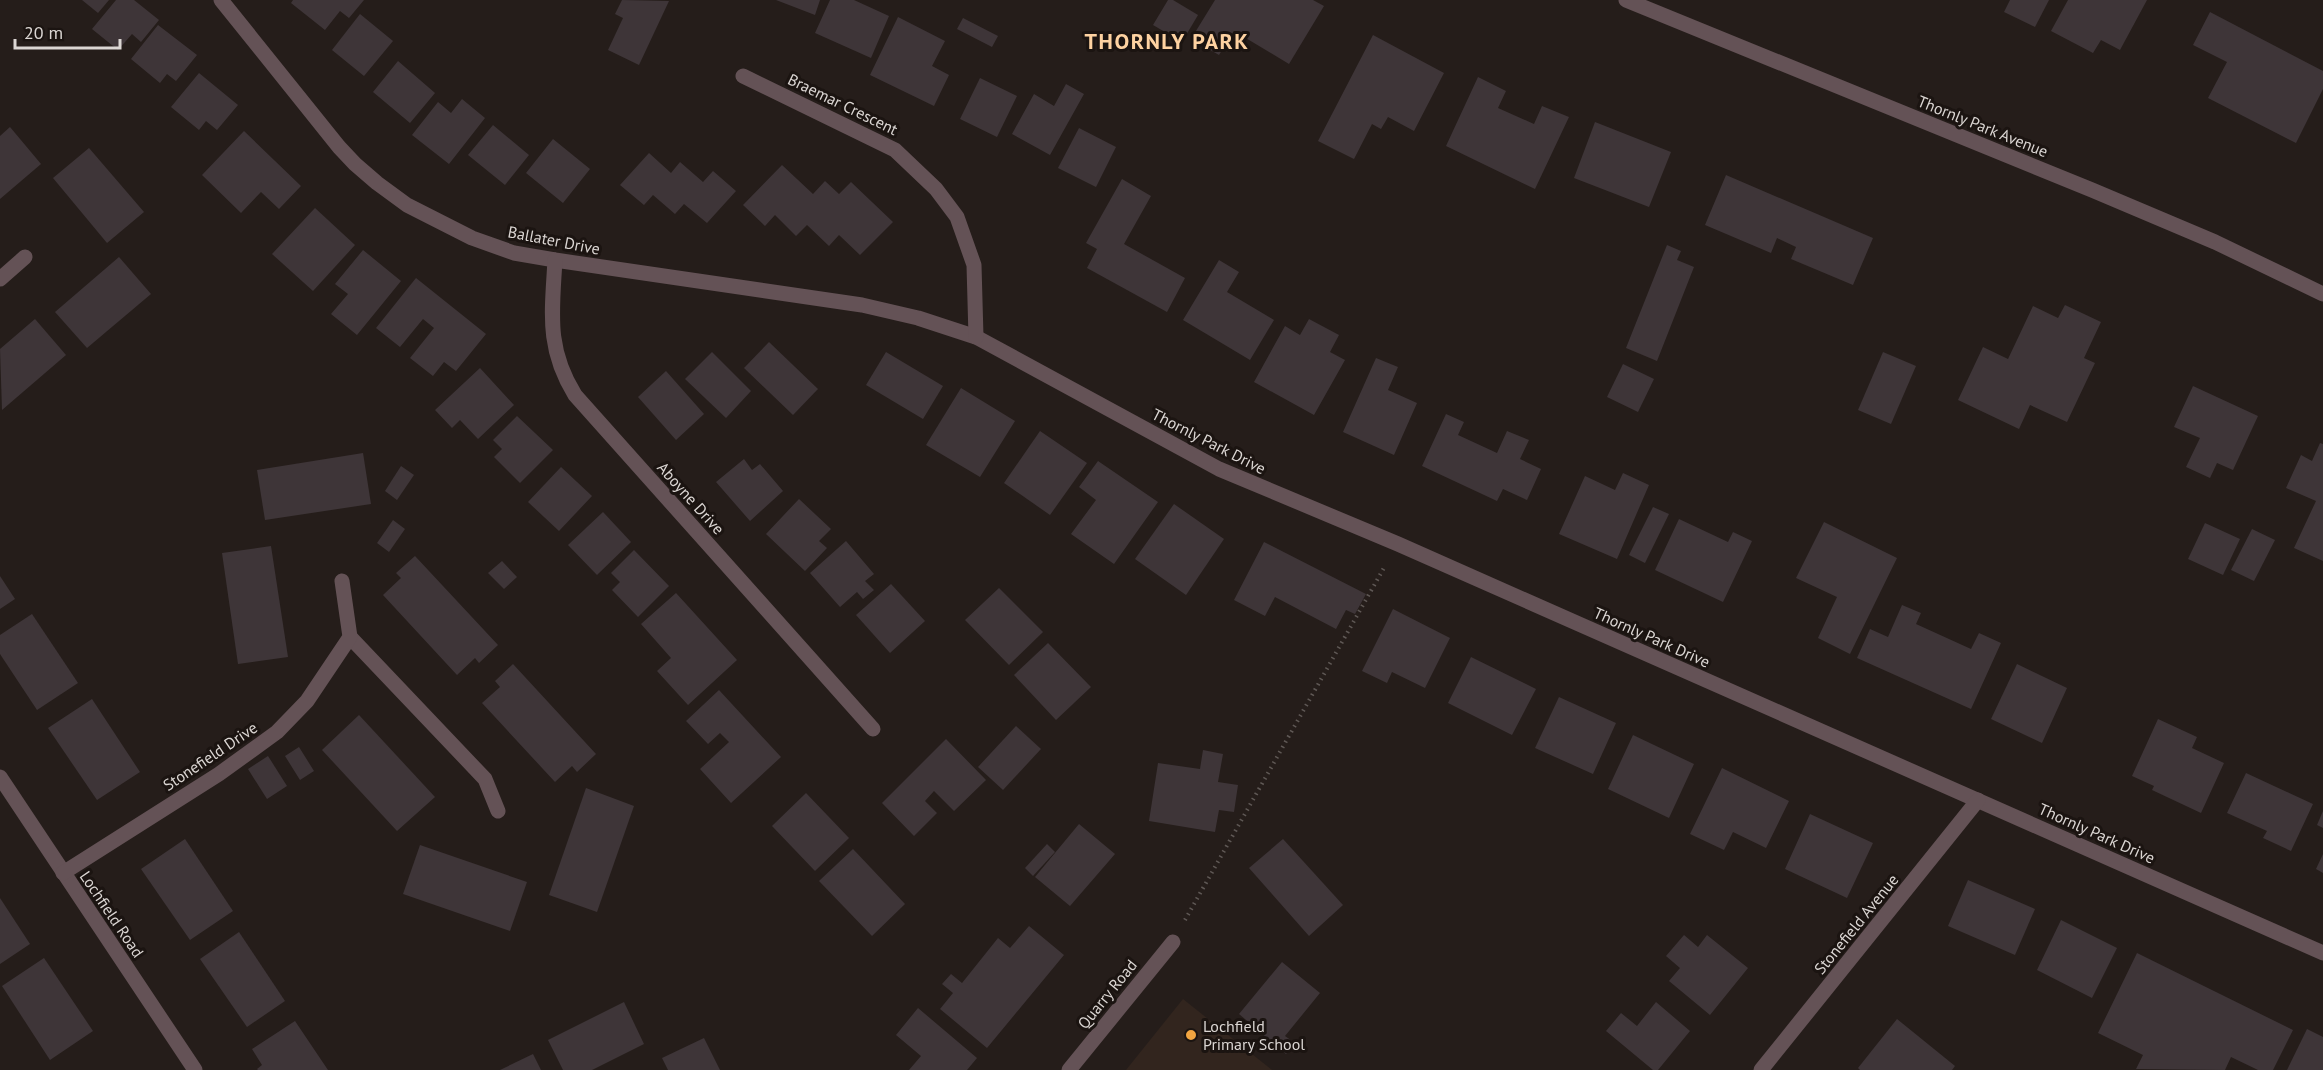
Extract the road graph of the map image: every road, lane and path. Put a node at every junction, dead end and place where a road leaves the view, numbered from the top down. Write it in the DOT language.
graph roads {
  1 [pos="221,0"];
  2 [pos="1626,0"];
  3 [pos="743,76"];
  4 [pos="25,257"];
  5 [pos="555,260"];
  6 [pos="0,279"];
  7 [pos="2323,294"];
  8 [pos="976,337"];
  9 [pos="1398,544"];
  10 [pos="342,580"];
  11 [pos="350,637"];
  12 [pos="873,729"];
  13 [pos="0,777"];
  14 [pos="1978,800"];
  15 [pos="498,811"];
  16 [pos="63,873"];
  17 [pos="1173,942"];
  18 [pos="2323,952"];
  19 [pos="195,1070"];
  20 [pos="1069,1070"];
  21 [pos="1761,1070"];
  1 -- 5 [label="street, Ballater Drive"];
  2 -- 7 [label="street, Thornly Park Avenue"];
  3 -- 8 [label="street, Braemar Crescent"];
  4 -- 6 [label="street"];
  5 -- 8 [label="street, Ballater Drive"];
  5 -- 12 [label="street, Aboyne Drive"];
  8 -- 9 [label="street, Thornly Park Drive"];
  9 -- 14 [label="street, Thornly Park Drive"];
  9 -- 17 [label="path"];
  10 -- 11 [label="street"];
  11 -- 15 [label="street"];
  11 -- 16 [label="street, Stonefield Drive"];
  13 -- 16 [label="street, Lochfield Road"];
  14 -- 18 [label="street, Thornly Park Drive"];
  14 -- 21 [label="street, Stonefield Avenue"];
  16 -- 19 [label="street, Lochfield Road"];
  17 -- 20 [label="street, Quarry Road"];
}
